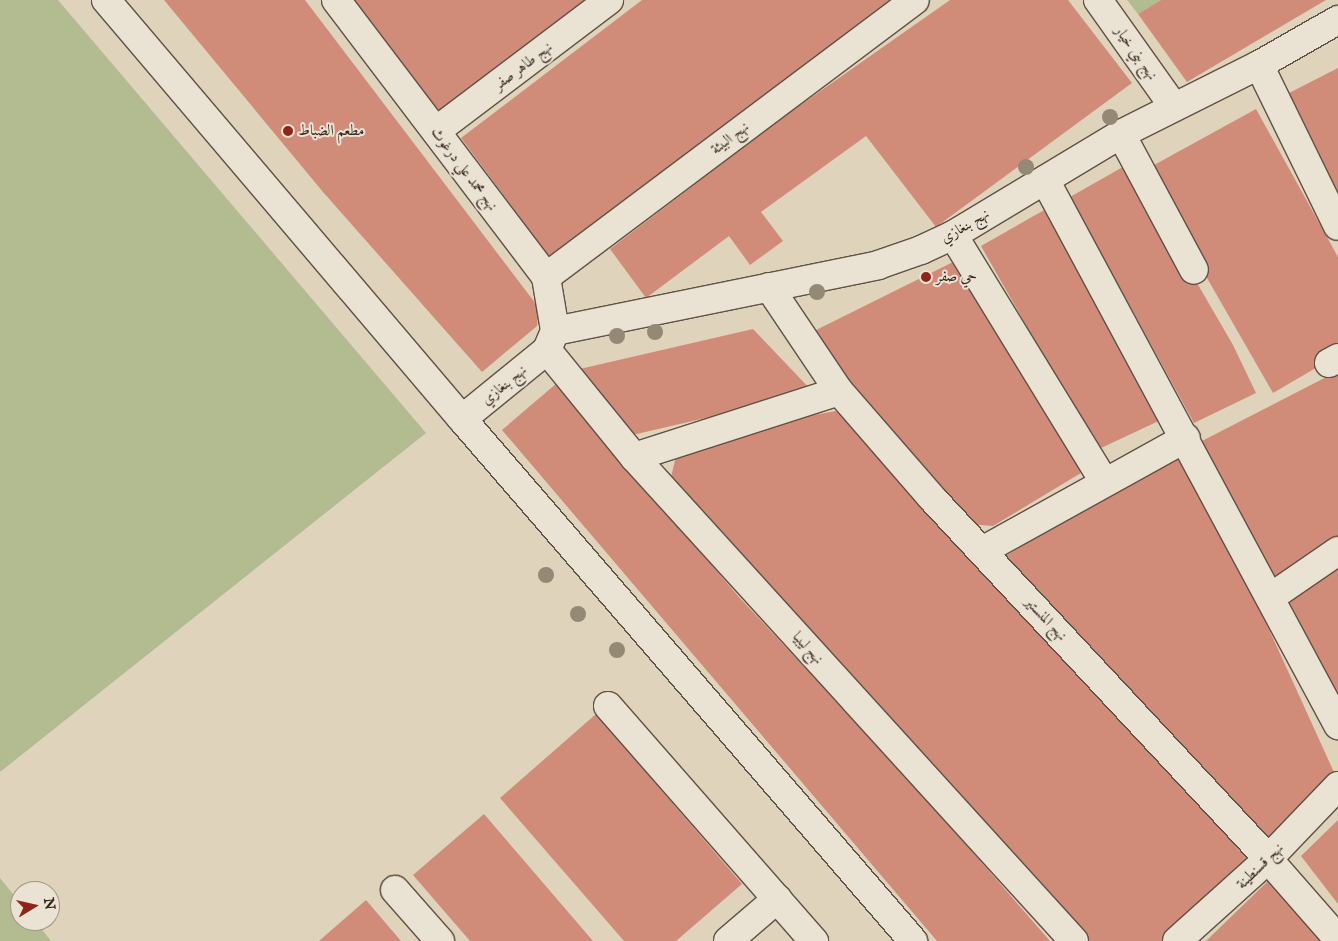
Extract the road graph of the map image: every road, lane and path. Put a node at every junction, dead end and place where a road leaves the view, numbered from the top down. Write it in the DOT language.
graph roads {
  1 [pos="106,0"];
  2 [pos="336,0"];
  3 [pos="609,0"];
  4 [pos="914,0"];
  5 [pos="1098,0"];
  6 [pos="1338,20"];
  7 [pos="1259,65"];
  8 [pos="1174,107"];
  9 [pos="436,131"];
  10 [pos="1121,134"];
  11 [pos="1045,180"];
  12 [pos="1337,222"];
  13 [pos="954,235"];
  14 [pos="1194,270"];
  15 [pos="546,277"];
  16 [pos="769,287"];
  17 [pos="551,341"];
  18 [pos="839,391"];
  19 [pos="462,419"];
  20 [pos="1186,438"];
  21 [pos="634,457"];
  22 [pos="1104,481"];
  23 [pos="982,551"];
  24 [pos="1338,551"];
  25 [pos="1271,597"];
  26 [pos="608,706"];
  27 [pos="1338,725"];
  28 [pos="1338,786"];
  29 [pos="1268,859"];
  30 [pos="395,890"];
  31 [pos="777,899"];
  32 [pos="1338,939"];
  33 [pos="440,941"];
  34 [pos="728,941"];
  35 [pos="814,941"];
  36 [pos="913,941"];
  37 [pos="1074,941"];
  38 [pos="1177,941"];
  1 -- 19 [label="street"];
  2 -- 9 [label="street, نهج محمد علي درغوث"];
  3 -- 9 [label="street, نهج طاهر صفر"];
  4 -- 15 [label="street, نهج البيئة"];
  5 -- 8 [label="street, نهج بني خيار"];
  6 -- 7 [label="street, نهج بنغازي"];
  7 -- 8 [label="street, نهج بنغازي"];
  7 -- 12 [label="street"];
  8 -- 10 [label="street, نهج بنغازي"];
  9 -- 15 [label="street, نهج محمد علي درغوث"];
  10 -- 11 [label="street, نهج بنغازي"];
  10 -- 14 [label="street"];
  11 -- 13 [label="street, نهج بنغازي"];
  11 -- 20 [label="street"];
  13 -- 16 [label="street, نهج بنغازي"];
  13 -- 22 [label="street"];
  15 -- 17 [label="street, نهج محمد علي درغوث"];
  16 -- 17 [label="street, نهج بنغازي"];
  16 -- 18 [label="street, نهج المنستير"];
  17 -- 19 [label="street, نهج بنغازي"];
  17 -- 21 [label="street, نهج ليبيا"];
  18 -- 21 [label="street"];
  18 -- 23 [label="street, نهج المنستير"];
  19 -- 36 [label="street"];
  20 -- 22 [label="street"];
  20 -- 25 [label="street"];
  21 -- 37 [label="street, نهج ليبيا"];
  22 -- 23 [label="street"];
  23 -- 29 [label="street, نهج المنستير"];
  24 -- 25 [label="street"];
  25 -- 27 [label="street"];
  26 -- 31 [label="street"];
  28 -- 29 [label="street, نهج قسنطينة"];
  29 -- 32 [label="street, نهج المنستير"];
  29 -- 38 [label="street, نهج قسنطينة"];
  30 -- 33 [label="street"];
  31 -- 34 [label="street"];
  31 -- 35 [label="street"];
}
